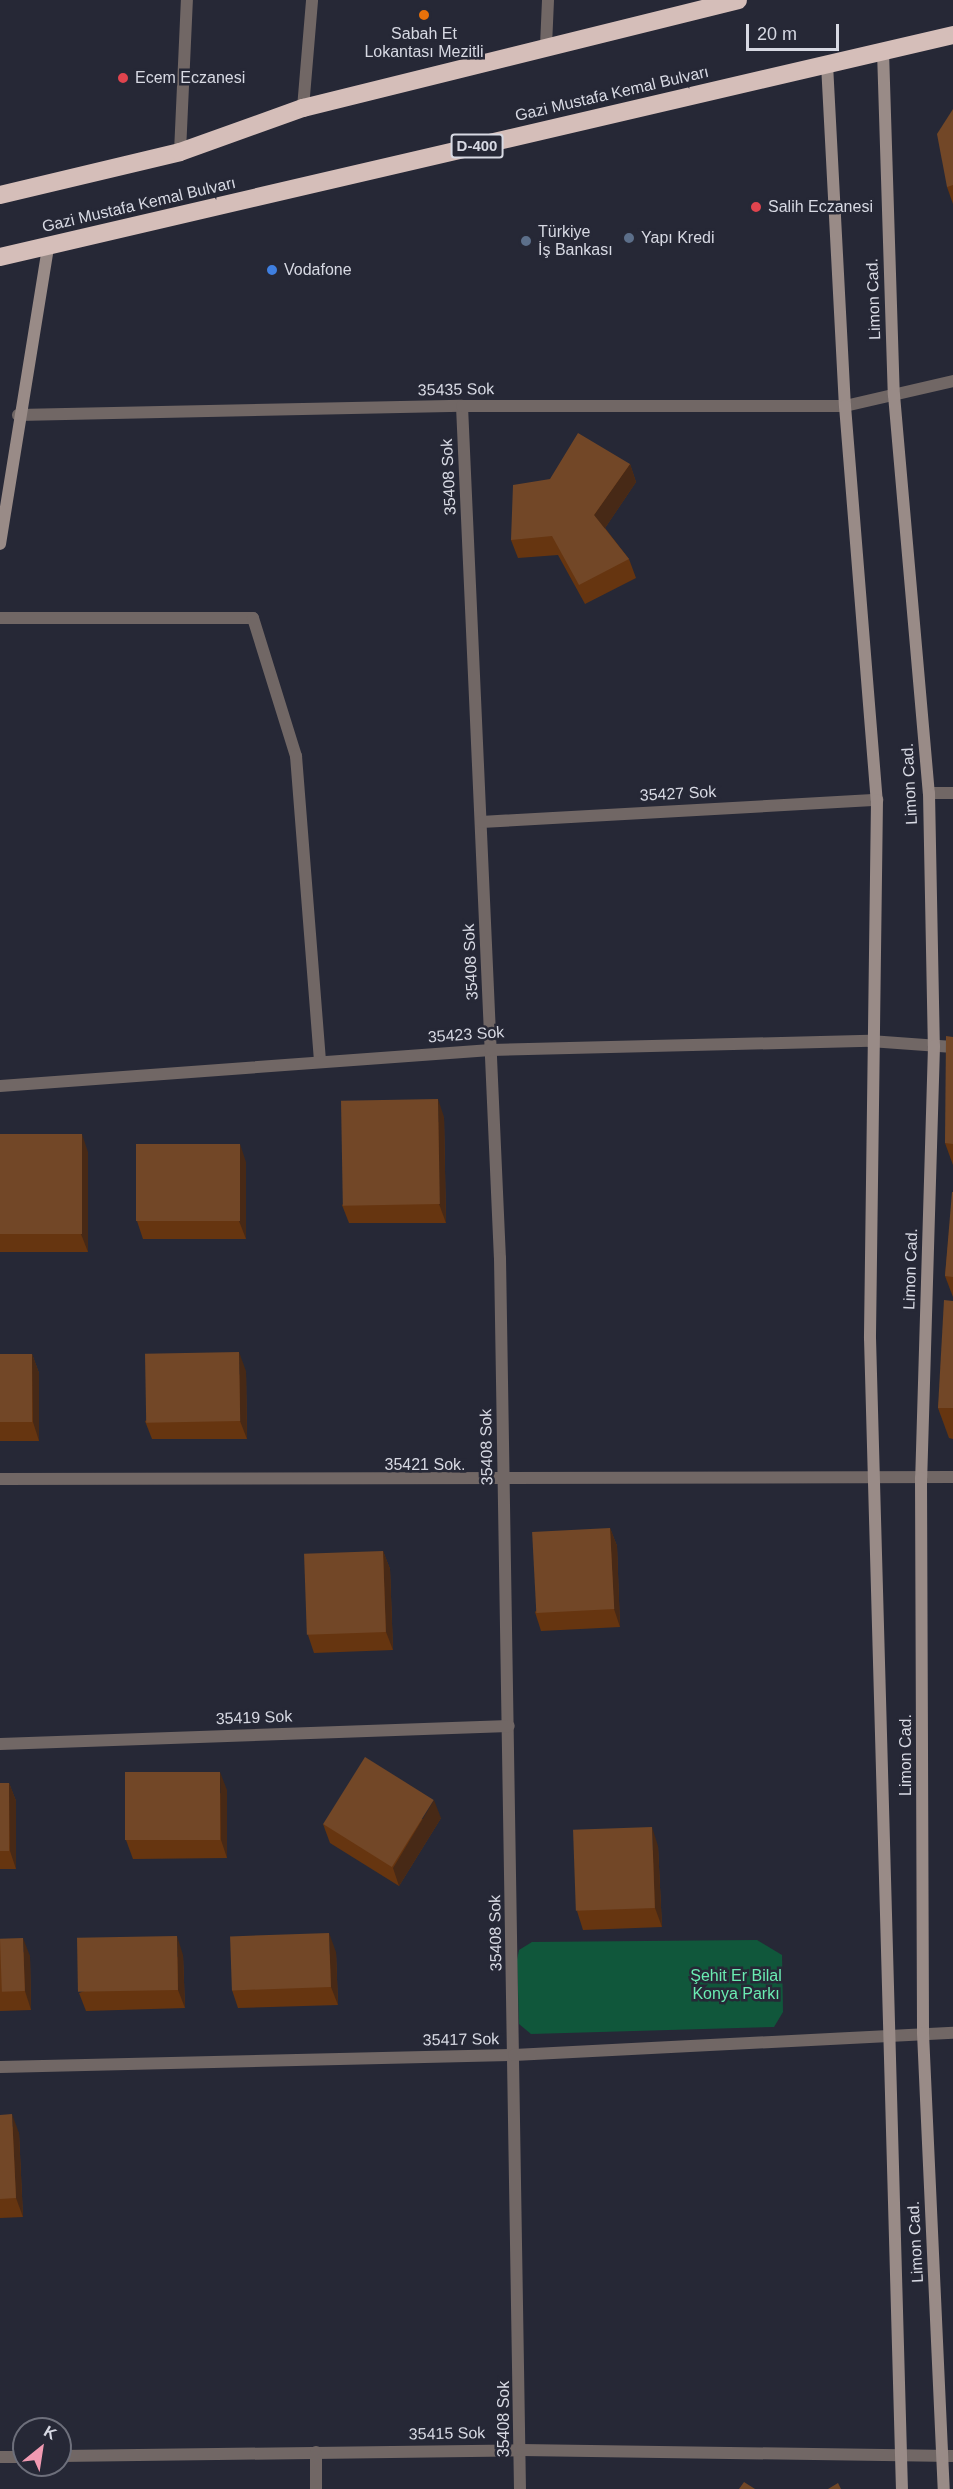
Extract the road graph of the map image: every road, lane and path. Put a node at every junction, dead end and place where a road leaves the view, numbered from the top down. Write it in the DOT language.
graph roads {
  1 [pos="187,0"];
  2 [pos="312,0"];
  3 [pos="549,0"];
  4 [pos="738,0"];
  5 [pos="953,35"];
  6 [pos="546,46"];
  7 [pos="883,51"];
  8 [pos="827,64"];
  9 [pos="303,108"];
  10 [pos="180,152"];
  11 [pos="0,195"];
  12 [pos="48,246"];
  13 [pos="0,257"];
  14 [pos="953,381"];
  15 [pos="894,395"];
  16 [pos="462,406"];
  17 [pos="845,406"];
  18 [pos="18,415"];
  19 [pos="0,544"];
  20 [pos="0,618"];
  21 [pos="929,793"];
  22 [pos="953,793"];
  23 [pos="877,800"];
  24 [pos="481,822"];
  25 [pos="870,1041"];
  26 [pos="934,1046"];
  27 [pos="953,1047"];
  28 [pos="491,1050"];
  29 [pos="320,1062"];
  30 [pos="0,1086"];
  31 [pos="953,1477"];
  32 [pos="921,1478"];
  33 [pos="0,1479"];
  34 [pos="878,1479"];
  35 [pos="504,1482"];
  36 [pos="509,1726"];
  37 [pos="0,1744"];
  38 [pos="923,2033"];
  39 [pos="953,2033"];
  40 [pos="890,2034"];
  41 [pos="514,2055"];
  42 [pos="0,2067"];
  43 [pos="521,2450"];
  44 [pos="316,2452"];
  45 [pos="900,2455"];
  46 [pos="72,2456"];
  47 [pos="948,2456"];
  48 [pos="316,2489"];
  49 [pos="520,2489"];
  50 [pos="902,2489"];
  51 [pos="944,2489"];
  1 -- 10 [label="street"];
  2 -- 9 [label="street"];
  3 -- 6 [label="street"];
  4 -- 6 [label="highway"];
  5 -- 7 [label="highway, Gazi Mustafa Kemal Bulvarı / D-400"];
  6 -- 9 [label="highway"];
  7 -- 8 [label="highway, Gazi Mustafa Kemal Bulvarı / D-400"];
  7 -- 15 [label="street, Limon Cad."];
  8 -- 12 [label="highway, Gazi Mustafa Kemal Bulvarı / D-400"];
  8 -- 17 [label="street, Limon Cad."];
  9 -- 10 [label="highway"];
  10 -- 11 [label="highway"];
  12 -- 13 [label="highway, Gazi Mustafa Kemal Bulvarı / D-400"];
  12 -- 18 [label="street"];
  14 -- 15 [label="street, 35435 Sok"];
  15 -- 17 [label="street, 35435 Sok"];
  15 -- 21 [label="street, Limon Cad."];
  16 -- 17 [label="street, 35435 Sok"];
  16 -- 18 [label="street, 35435 Sok"];
  16 -- 24 [label="street, 35408 Sok"];
  17 -- 23 [label="street, Limon Cad."];
  18 -- 19 [label="street"];
  20 -- 29 [label="street"];
  21 -- 22 [label="street"];
  21 -- 26 [label="street, Limon Cad."];
  23 -- 24 [label="street, 35427 Sok"];
  23 -- 25 [label="street, Limon Cad."];
  24 -- 28 [label="street, 35408 Sok"];
  25 -- 26 [label="street, 35423 Sok"];
  25 -- 28 [label="street, 35423 Sok"];
  25 -- 34 [label="street, Limon Cad."];
  26 -- 27 [label="street, 35423 Sok"];
  26 -- 32 [label="street, Limon Cad."];
  28 -- 29 [label="street, 35423 Sok"];
  28 -- 35 [label="street, 35408 Sok"];
  29 -- 30 [label="street, 35423 Sok"];
  31 -- 32 [label="street, 35421 Sok."];
  32 -- 34 [label="street, 35421 Sok."];
  32 -- 38 [label="street, Limon Cad."];
  33 -- 35 [label="street, 35421 Sok."];
  34 -- 35 [label="street, 35421 Sok."];
  34 -- 40 [label="street, Limon Cad."];
  35 -- 36 [label="street, 35408 Sok"];
  36 -- 37 [label="street, 35419 Sok"];
  36 -- 41 [label="street, 35408 Sok"];
  38 -- 39 [label="street, 35417 Sok"];
  38 -- 40 [label="street, 35417 Sok"];
  38 -- 47 [label="street, Limon Cad."];
  40 -- 41 [label="street, 35417 Sok"];
  40 -- 45 [label="street, Limon Cad."];
  41 -- 42 [label="street, 35417 Sok"];
  41 -- 43 [label="street, 35408 Sok"];
  43 -- 44 [label="street, 35415 Sok"];
  43 -- 45 [label="street, 35415 Sok"];
  43 -- 49 [label="street, 35408 Sok"];
  44 -- 46 [label="street, 35415 Sok"];
  44 -- 48 [label="street"];
  45 -- 47 [label="street, 35415 Sok"];
  45 -- 50 [label="street, Limon Cad."];
  47 -- 51 [label="street, Limon Cad."];
}
